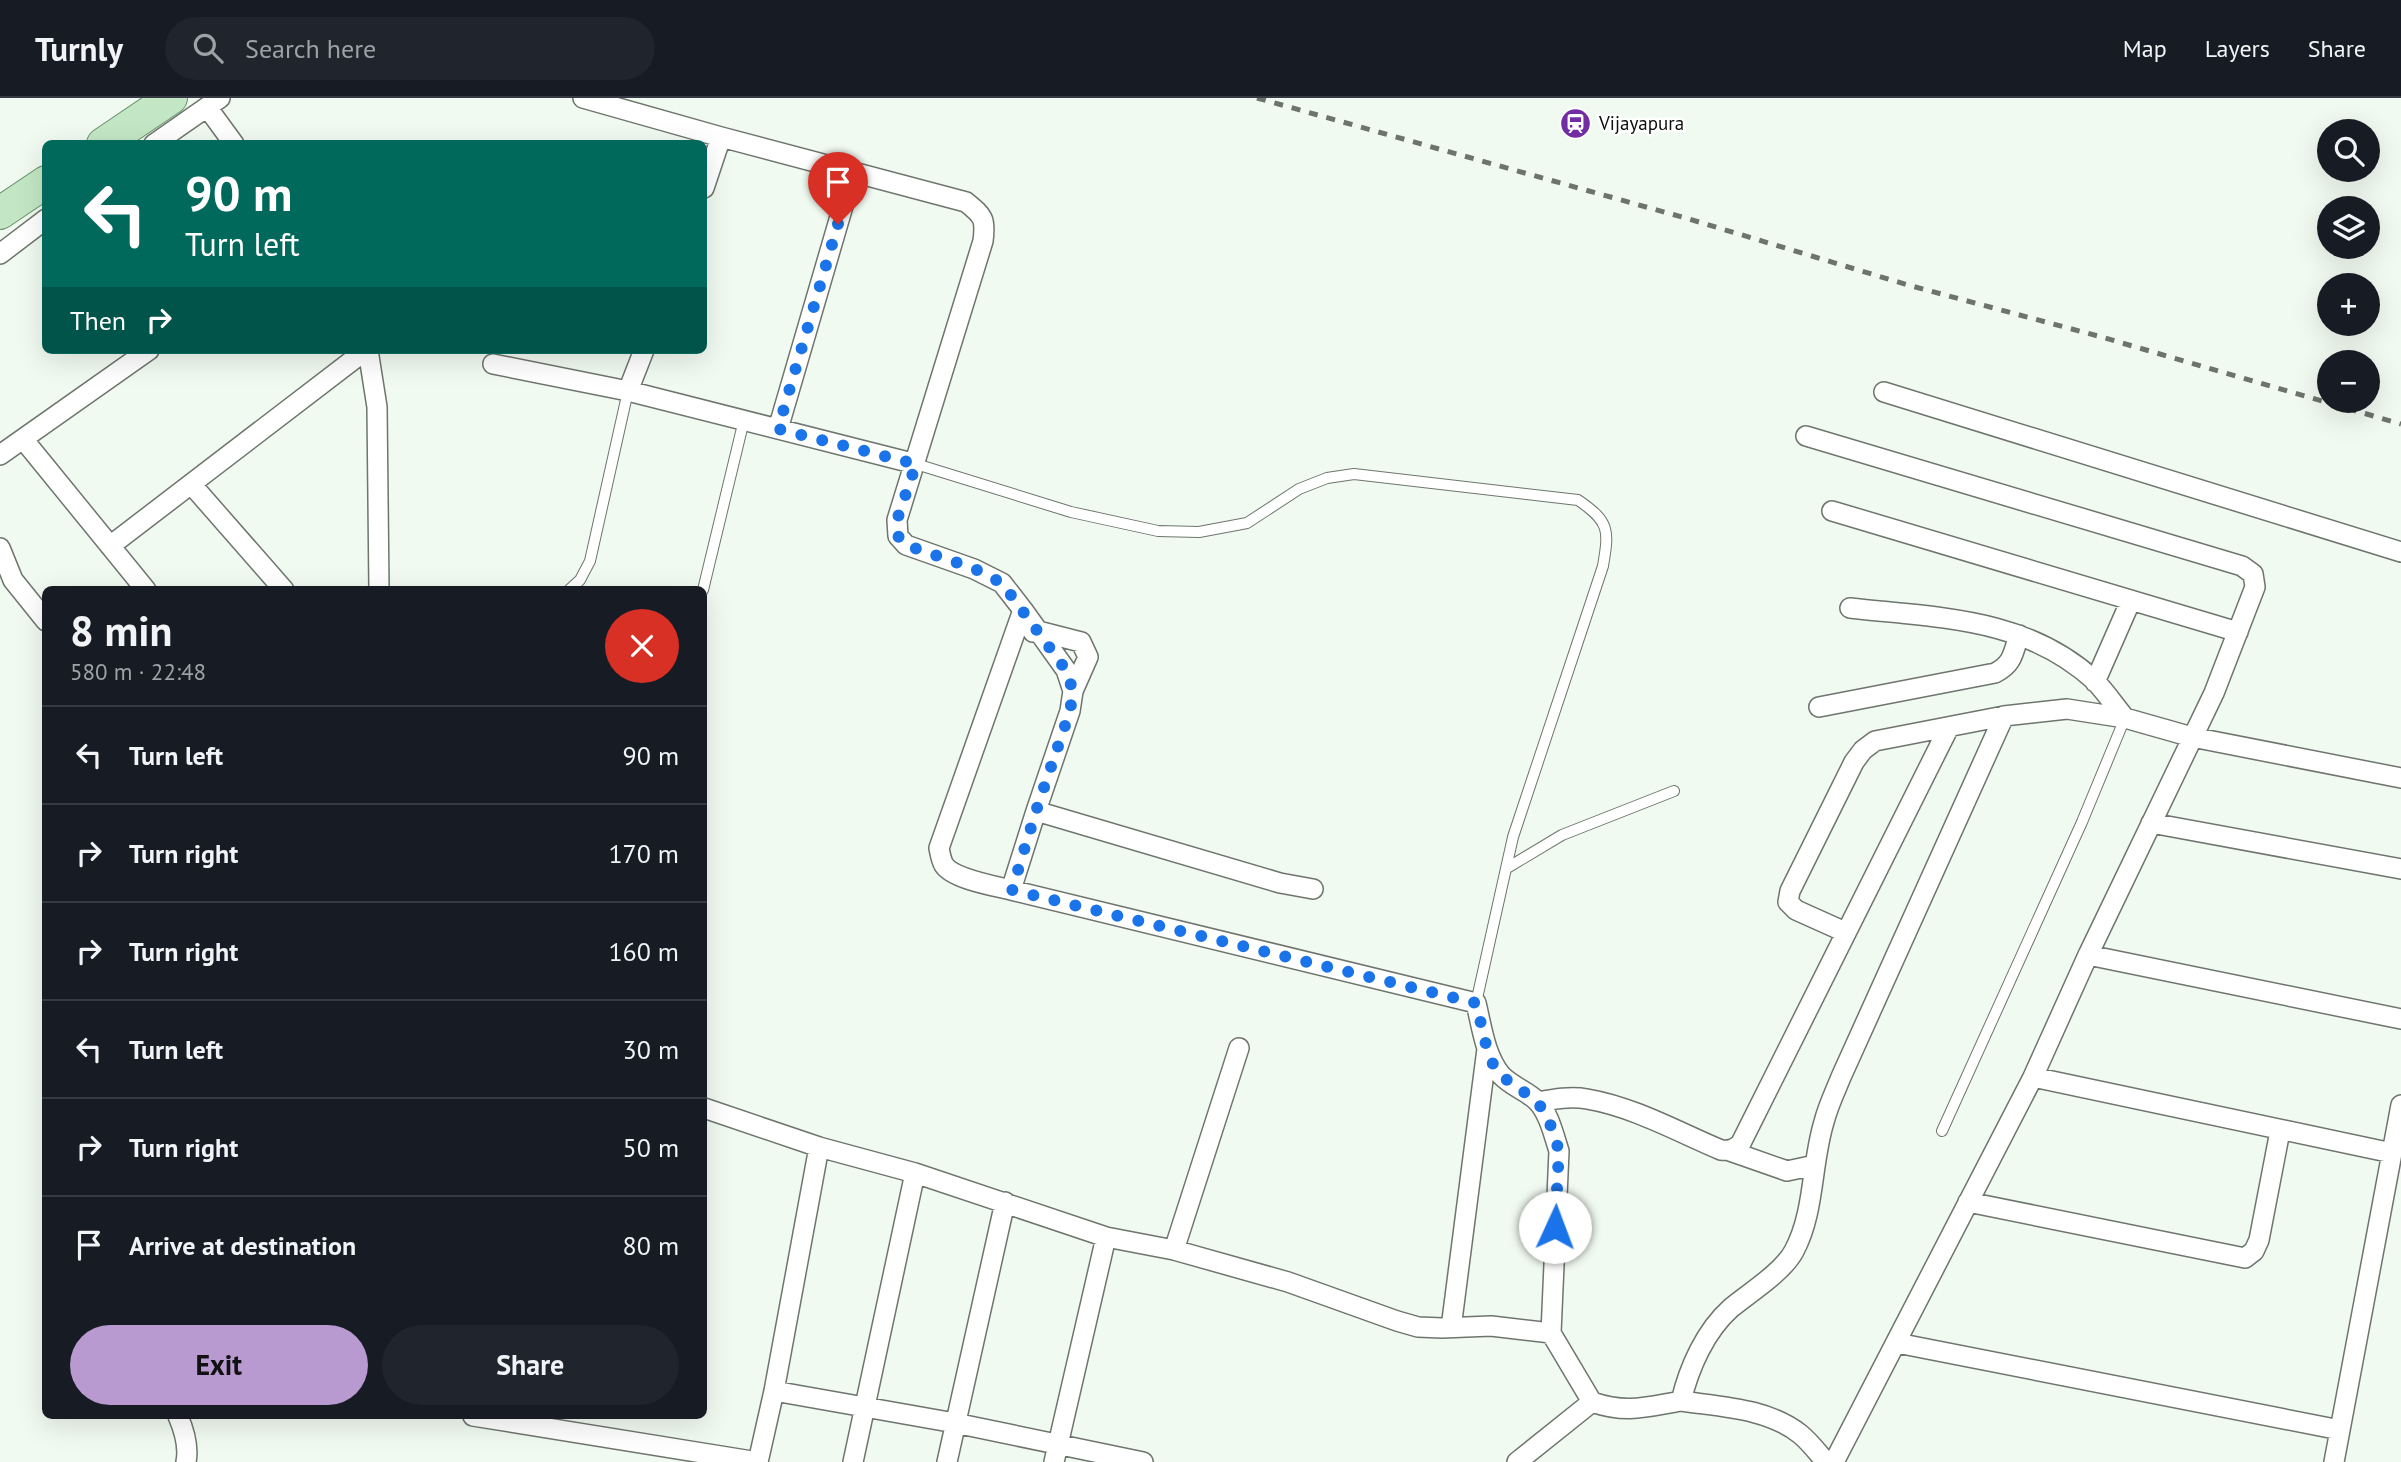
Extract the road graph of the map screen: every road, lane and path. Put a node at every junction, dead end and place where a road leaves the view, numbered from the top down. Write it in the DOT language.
graph roads {
  1 [pos="171,98"];
  2 [pos="583,98"];
  3 [pos="213,102"];
  4 [pos="721,138"];
  5 [pos="109,140"];
  6 [pos="160,140"];
  7 [pos="232,140"];
  8 [pos="853,172"];
  9 [pos="707,179"];
  10 [pos="42,185"];
  11 [pos="0,213"];
  12 [pos="42,222"];
  13 [pos="0,254"];
  14 [pos="143,354"];
  15 [pos="362,354"];
  16 [pos="368,354"];
  17 [pos="642,354"];
  18 [pos="493,364"];
  19 [pos="628,391"];
  20 [pos="1884,391"];
  21 [pos="744,420"];
  22 [pos="778,429"];
  23 [pos="1805,436"];
  24 [pos="23,439"];
  25 [pos="0,455"];
  26 [pos="916,464"];
  27 [pos="192,485"];
  28 [pos="1832,511"];
  29 [pos="110,546"];
  30 [pos="0,548"];
  31 [pos="2401,552"];
  32 [pos="143,586"];
  33 [pos="280,586"];
  34 [pos="379,586"];
  35 [pos="573,586"];
  36 [pos="704,586"];
  37 [pos="2131,600"];
  38 [pos="1850,608"];
  39 [pos="1023,610"];
  40 [pos="42,616"];
  41 [pos="1038,631"];
  42 [pos="2238,632"];
  43 [pos="2019,635"];
  44 [pos="1013,639"];
  45 [pos="2095,682"];
  46 [pos="1073,691"];
  47 [pos="1819,707"];
  48 [pos="2004,716"];
  49 [pos="2125,718"];
  50 [pos="1949,727"];
  51 [pos="2192,737"];
  52 [pos="2401,778"];
  53 [pos="1674,791"];
  54 [pos="1036,811"];
  55 [pos="2151,823"];
  56 [pos="1507,868"];
  57 [pos="2401,869"];
  58 [pos="1314,889"];
  59 [pos="1012,890"];
  60 [pos="1845,932"];
  61 [pos="2088,955"];
  62 [pos="1476,1003"];
  63 [pos="2401,1019"];
  64 [pos="1240,1048"];
  65 [pos="1487,1049"];
  66 [pos="2033,1077"];
  67 [pos="1538,1102"];
  68 [pos="2401,1105"];
  69 [pos="707,1109"];
  70 [pos="1942,1131"];
  71 [pos="2280,1131"];
  72 [pos="819,1147"];
  73 [pos="1730,1151"];
  74 [pos="2392,1153"];
  75 [pos="1815,1165"];
  76 [pos="915,1173"];
  77 [pos="1004,1202"];
  78 [pos="1968,1202"];
  79 [pos="1106,1237"];
  80 [pos="1174,1250"];
  81 [pos="1451,1328"];
  82 [pos="1551,1333"];
  83 [pos="1897,1343"];
  84 [pos="774,1391"];
  85 [pos="1681,1401"];
  86 [pos="1592,1402"];
  87 [pos="863,1407"];
  88 [pos="179,1419"];
  89 [pos="492,1419"];
  90 [pos="955,1423"];
  91 [pos="2340,1430"];
  92 [pos="1057,1452"];
  93 [pos="186,1462"];
  94 [pos="758,1462"];
  95 [pos="853,1462"];
  96 [pos="947,1462"];
  97 [pos="1143,1462"];
  98 [pos="1517,1462"];
  99 [pos="1826,1462"];
  100 [pos="1833,1462"];
  101 [pos="2334,1462"];
  1 -- 5 [label="main road"];
  2 -- 4 [label="street"];
  3 -- 6 [label="street"];
  3 -- 7 [label="street"];
  4 -- 8 [label="street"];
  4 -- 9 [label="street"];
  8 -- 22 [label="street"];
  8 -- 26 [label="street"];
  10 -- 11 [label="main road"];
  12 -- 13 [label="street"];
  14 -- 24 [label="street"];
  15 -- 27 [label="street"];
  16 -- 34 [label="street"];
  17 -- 19 [label="street"];
  18 -- 19 [label="street"];
  19 -- 21 [label="street"];
  19 -- 35 [label="lane"];
  20 -- 31 [label="street"];
  21 -- 22 [label="street"];
  21 -- 36 [label="lane"];
  22 -- 26 [label="street"];
  23 -- 42 [label="street"];
  24 -- 25 [label="street"];
  24 -- 29 [label="street"];
  26 -- 39 [label="street"];
  26 -- 56 [label="lane"];
  27 -- 29 [label="street"];
  27 -- 33 [label="street"];
  28 -- 37 [label="street"];
  29 -- 32 [label="street"];
  30 -- 40 [label="street"];
  37 -- 42 [label="street"];
  37 -- 45 [label="street"];
  38 -- 43 [label="street"];
  39 -- 41 [label="street"];
  39 -- 44 [label="street"];
  41 -- 44 [label="street"];
  41 -- 46 [label="street"];
  41 -- 46 [label="street"];
  42 -- 51 [label="street"];
  43 -- 45 [label="street"];
  43 -- 47 [label="street"];
  44 -- 59 [label="street"];
  45 -- 49 [label="street"];
  46 -- 54 [label="street"];
  48 -- 49 [label="street"];
  48 -- 50 [label="street"];
  48 -- 75 [label="street"];
  49 -- 51 [label="street"];
  49 -- 70 [label="lane"];
  50 -- 60 [label="street"];
  50 -- 60 [label="street"];
  51 -- 52 [label="street"];
  51 -- 55 [label="street"];
  53 -- 56 [label="lane"];
  54 -- 58 [label="street"];
  54 -- 59 [label="street"];
  55 -- 57 [label="street"];
  55 -- 61 [label="street"];
  56 -- 62 [label="lane"];
  59 -- 62 [label="street"];
  60 -- 73 [label="street"];
  61 -- 63 [label="street"];
  61 -- 66 [label="street"];
  62 -- 65 [label="street"];
  64 -- 80 [label="street"];
  65 -- 67 [label="street"];
  65 -- 81 [label="street"];
  66 -- 71 [label="street"];
  66 -- 78 [label="street"];
  67 -- 73 [label="street"];
  67 -- 82 [label="street"];
  68 -- 74 [label="street"];
  69 -- 72 [label="street"];
  71 -- 74 [label="street"];
  71 -- 78 [label="street"];
  72 -- 76 [label="street"];
  72 -- 84 [label="street"];
  73 -- 75 [label="street"];
  74 -- 91 [label="street"];
  75 -- 85 [label="street"];
  76 -- 77 [label="street"];
  76 -- 87 [label="street"];
  77 -- 79 [label="street"];
  77 -- 90 [label="street"];
  78 -- 83 [label="street"];
  79 -- 80 [label="street"];
  79 -- 92 [label="street"];
  80 -- 81 [label="street"];
  81 -- 82 [label="street"];
  82 -- 86 [label="street"];
  83 -- 91 [label="street"];
  83 -- 100 [label="street"];
  84 -- 87 [label="street"];
  84 -- 94 [label="street"];
  85 -- 86 [label="street"];
  85 -- 99 [label="street"];
  86 -- 98 [label="street"];
  87 -- 90 [label="street"];
  87 -- 95 [label="street"];
  88 -- 93 [label="street"];
  89 -- 94 [label="street"];
  90 -- 92 [label="street"];
  90 -- 96 [label="street"];
  91 -- 101 [label="street"];
  92 -- 97 [label="street"];
}
